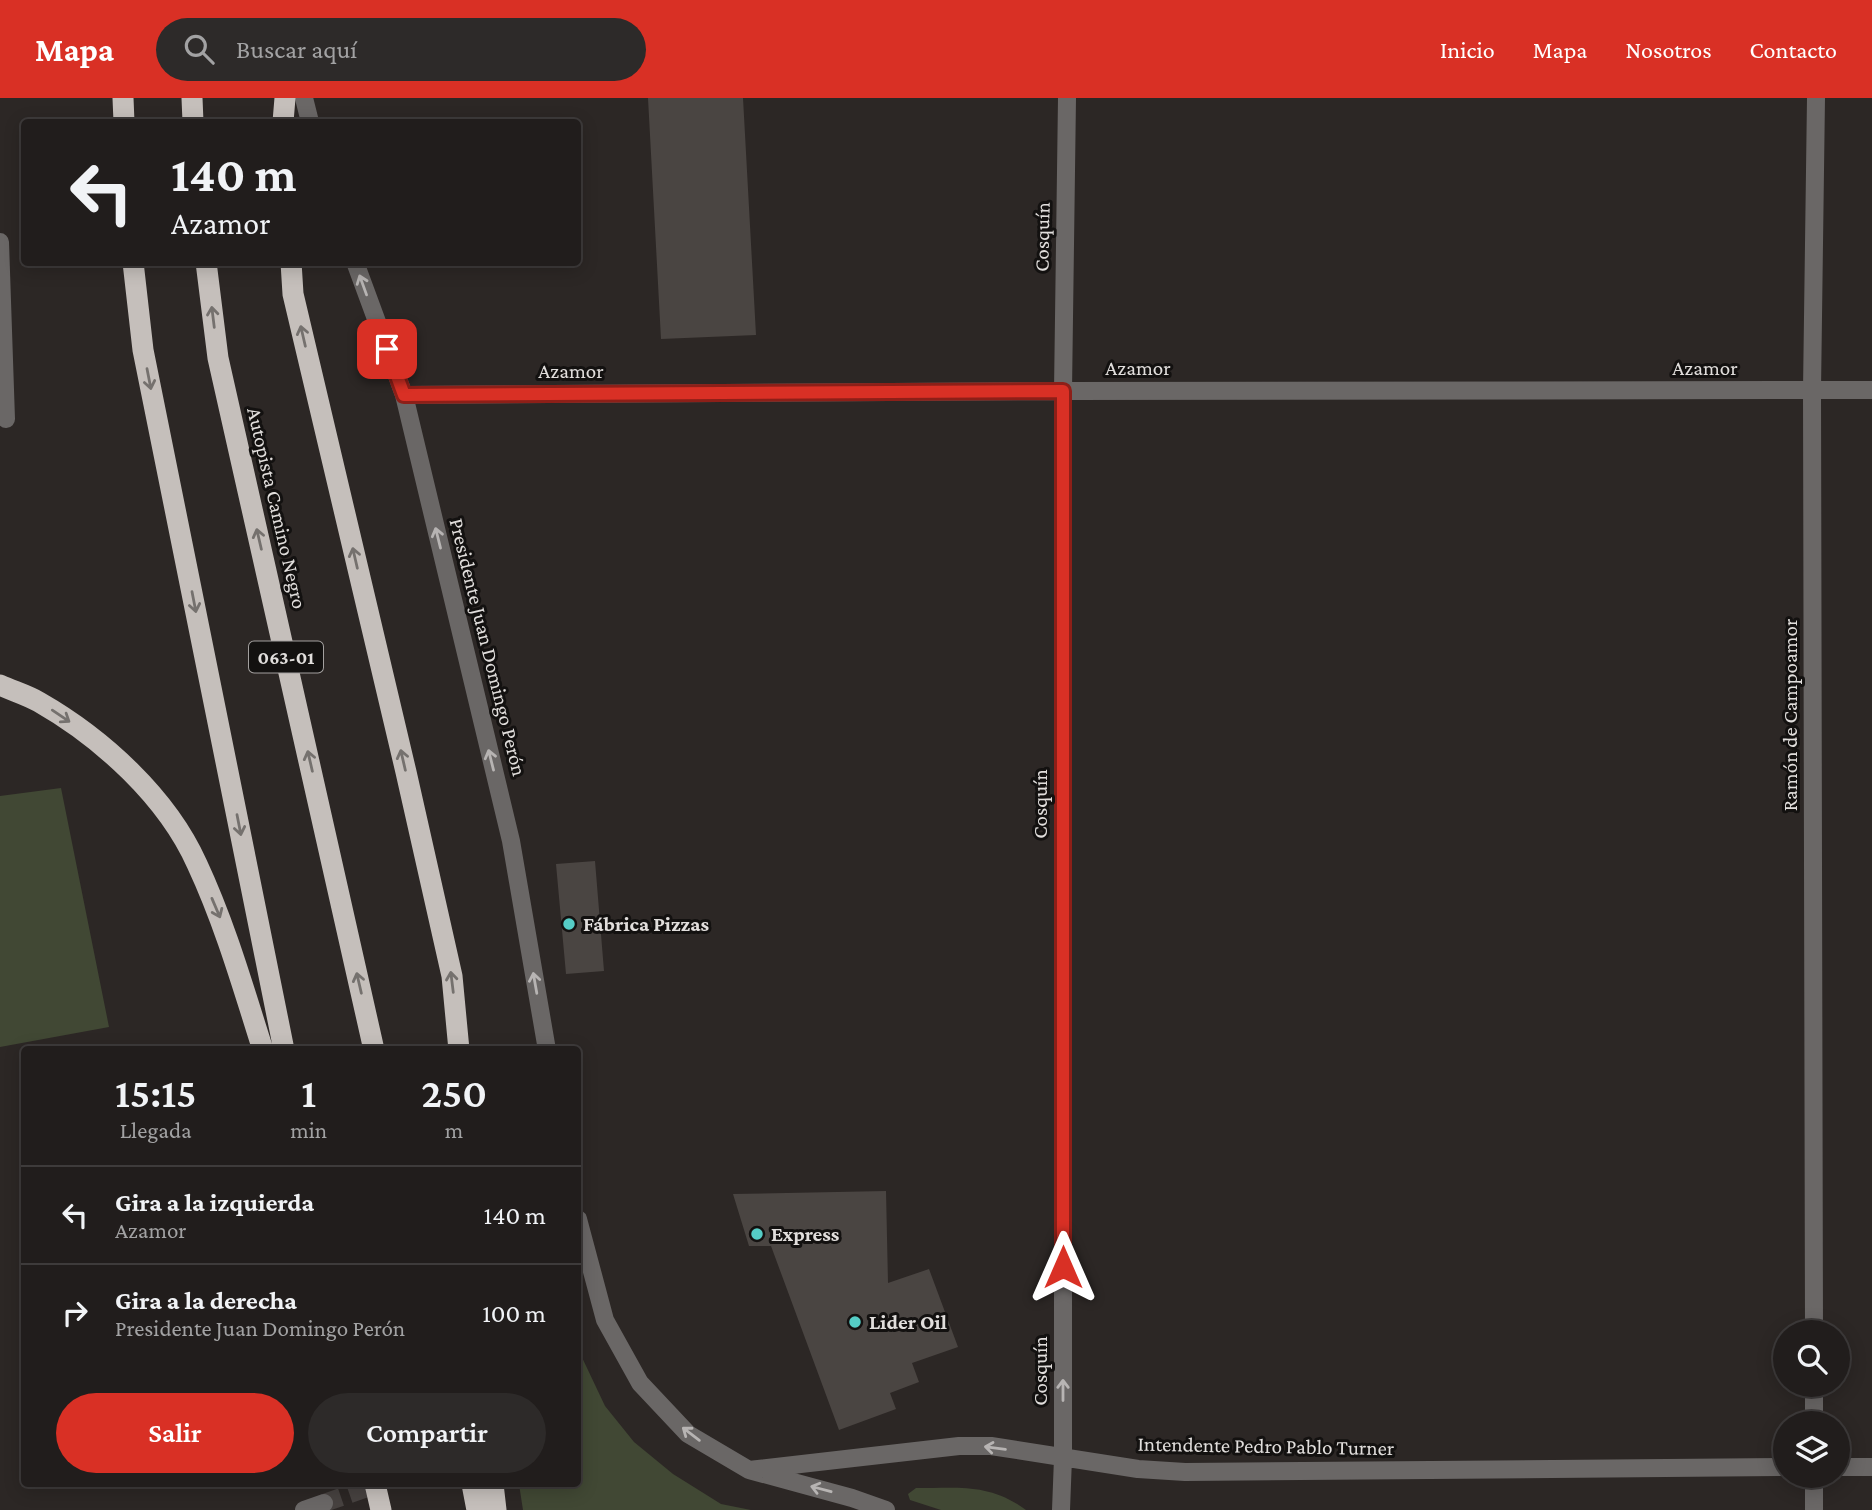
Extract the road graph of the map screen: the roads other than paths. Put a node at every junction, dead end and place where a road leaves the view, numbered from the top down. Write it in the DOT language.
graph roads {
  1 [pos="123,98"];
  2 [pos="192,98"];
  3 [pos="285,98"];
  4 [pos="304,98"];
  5 [pos="1067,98"];
  6 [pos="1816,98"];
  7 [pos="124,119"];
  8 [pos="194,119"];
  9 [pos="283,119"];
  10 [pos="309,119"];
  11 [pos="0,242"];
  12 [pos="133,266"];
  13 [pos="206,266"];
  14 [pos="291,266"];
  15 [pos="356,266"];
  16 [pos="1812,390"];
  17 [pos="1872,390"];
  18 [pos="1063,391"];
  19 [pos="404,395"];
  20 [pos="6,419"];
  21 [pos="0,685"];
  22 [pos="262,1046"];
  23 [pos="283,1046"];
  24 [pos="373,1046"];
  25 [pos="459,1046"];
  26 [pos="546,1046"];
  27 [pos="581,1230"];
  28 [pos="1814,1320"];
  29 [pos="1063,1458"];
  30 [pos="1773,1467"];
  31 [pos="1850,1467"];
  32 [pos="1872,1467"];
  33 [pos="749,1470"];
  34 [pos="376,1487"];
  35 [pos="473,1487"];
  36 [pos="493,1487"];
  37 [pos="1814,1488"];
  38 [pos="324,1503"];
  39 [pos="304,1510"];
  40 [pos="381,1510"];
  41 [pos="477,1510"];
  42 [pos="496,1510"];
  43 [pos="886,1510"];
  44 [pos="1061,1510"];
  45 [pos="1814,1510"];
  1 -- 7 [label="highway"];
  2 -- 8 [label="highway"];
  3 -- 9 [label="highway"];
  4 -- 10 [label="street"];
  5 -- 18 [label="street, Cosquín"];
  6 -- 16 [label="street, Ramón de Campoamor"];
  11 -- 20 [label="street"];
  12 -- 23 [label="highway, one-way"];
  24 -- 13 [label="highway, Autopista Camino Negro / 063-01, one-way"];
  25 -- 14 [label="highway, one-way"];
  19 -- 15 [label="street, Presidente Juan Domingo Perón, one-way"];
  16 -- 17 [label="street, Azamor"];
  16 -- 18 [label="street, Azamor"];
  16 -- 28 [label="street, Ramón de Campoamor"];
  18 -- 19 [label="street, Azamor"];
  29 -- 18 [label="street, Cosquín, one-way"];
  26 -- 19 [label="street, Presidente Juan Domingo Perón, one-way"];
  21 -- 22 [label="highway, one-way"];
  33 -- 27 [label="street, one-way"];
  29 -- 30 [label="street, Intendente Pedro Pablo Turner"];
  29 -- 33 [label="street, Intendente Pedro Pablo Turner, one-way"];
  29 -- 44 [label="street, Cosquín"];
  31 -- 32 [label="street"];
  43 -- 33 [label="street, one-way"];
  34 -- 40 [label="highway, bridge"];
  35 -- 41 [label="highway"];
  36 -- 42 [label="highway"];
  37 -- 45 [label="street"];
  38 -- 39 [label="street"];
}
